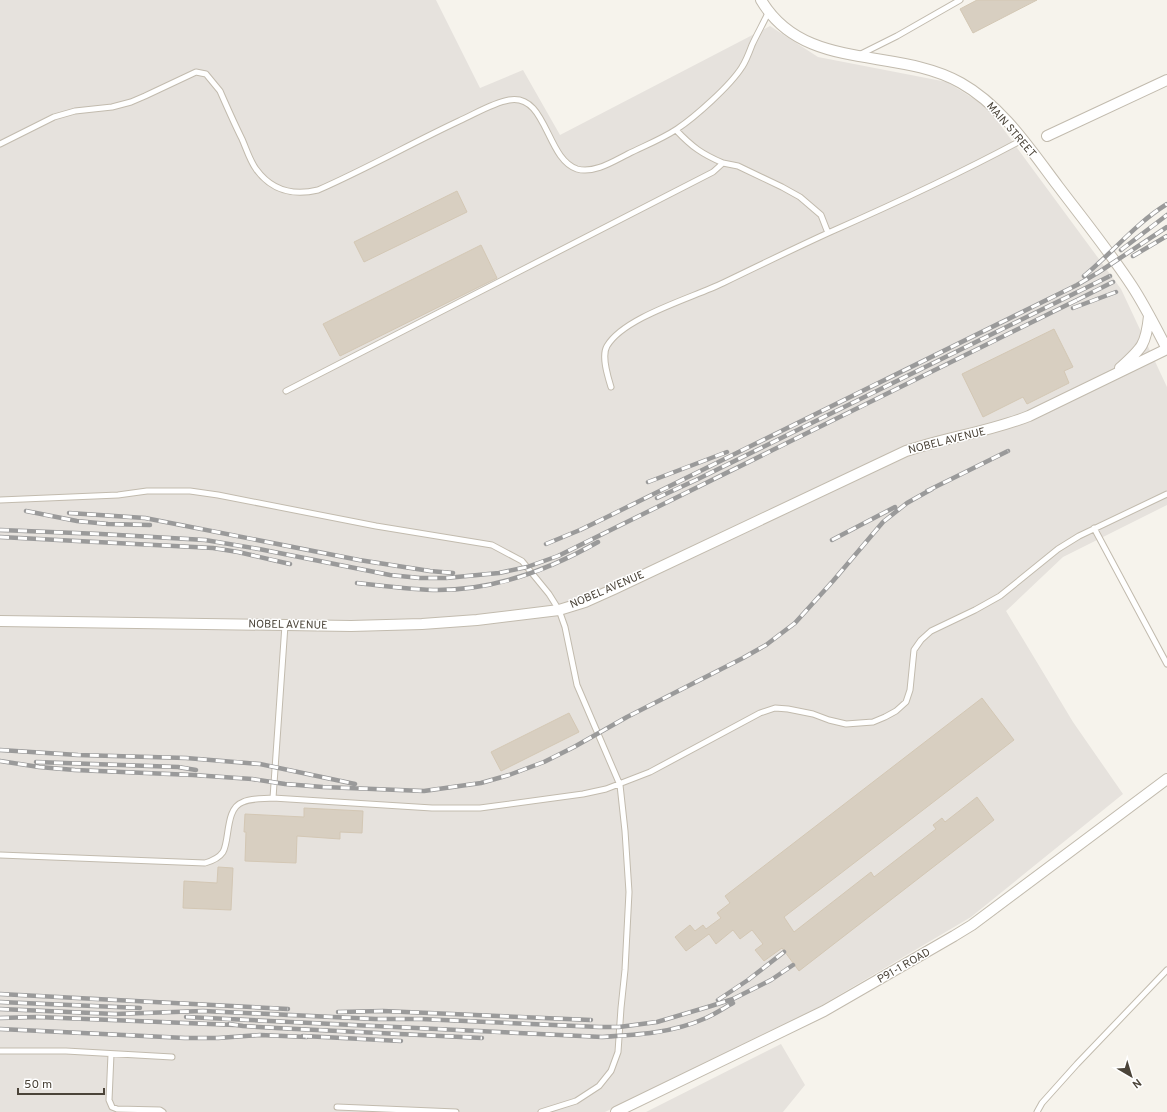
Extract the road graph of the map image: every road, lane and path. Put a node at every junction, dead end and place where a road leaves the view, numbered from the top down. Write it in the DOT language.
graph roads {
  1 [pos="761,0"];
  2 [pos="960,0"];
  3 [pos="768,13"];
  4 [pos="857,56"];
  5 [pos="1167,80"];
  6 [pos="676,130"];
  7 [pos="1047,136"];
  8 [pos="1022,140"];
  9 [pos="0,144"];
  10 [pos="723,163"];
  11 [pos="828,233"];
  12 [pos="1149,316"];
  13 [pos="1154,325"];
  14 [pos="1167,332"];
  15 [pos="1167,349"];
  16 [pos="1112,376"];
  17 [pos="611,387"];
  18 [pos="286,391"];
  19 [pos="1167,494"];
  20 [pos="0,500"];
  21 [pos="1094,528"];
  22 [pos="559,610"];
  23 [pos="0,621"];
  24 [pos="285,625"];
  25 [pos="1167,664"];
  26 [pos="1167,779"];
  27 [pos="620,785"];
  28 [pos="273,798"];
  29 [pos="0,855"];
  30 [pos="1167,970"];
  31 [pos="0,1051"];
  32 [pos="111,1054"];
  33 [pos="172,1057"];
  34 [pos="337,1106"];
  35 [pos="163,1112"];
  36 [pos="456,1112"];
  37 [pos="541,1112"];
  38 [pos="616,1112"];
  39 [pos="1037,1112"];
  1 -- 3 [label="street, MAIN STREET"];
  2 -- 4 [label="lane"];
  3 -- 4 [label="street, MAIN STREET"];
  3 -- 6 [label="lane"];
  4 -- 8 [label="street, MAIN STREET"];
  5 -- 7 [label="street"];
  6 -- 9 [label="lane"];
  6 -- 10 [label="lane"];
  8 -- 11 [label="lane"];
  8 -- 12 [label="street, MAIN STREET"];
  10 -- 11 [label="lane"];
  10 -- 18 [label="lane"];
  11 -- 17 [label="lane"];
  12 -- 13 [label="street, MAIN STREET"];
  12 -- 16 [label="street"];
  13 -- 14 [label="street"];
  13 -- 15 [label="street, MAIN STREET"];
  15 -- 16 [label="street, NOBEL AVENUE"];
  16 -- 22 [label="street, NOBEL AVENUE"];
  19 -- 21 [label="lane"];
  20 -- 22 [label="lane"];
  21 -- 25 [label="lane"];
  21 -- 27 [label="lane"];
  22 -- 24 [label="street, NOBEL AVENUE"];
  22 -- 27 [label="lane"];
  23 -- 24 [label="street, NOBEL AVENUE"];
  24 -- 28 [label="lane"];
  26 -- 38 [label="street, P91-1 ROAD"];
  27 -- 28 [label="lane"];
  27 -- 37 [label="lane"];
  28 -- 29 [label="lane"];
  30 -- 39 [label="lane"];
  31 -- 32 [label="lane"];
  32 -- 33 [label="lane"];
  32 -- 35 [label="lane"];
  34 -- 36 [label="lane"];
}
